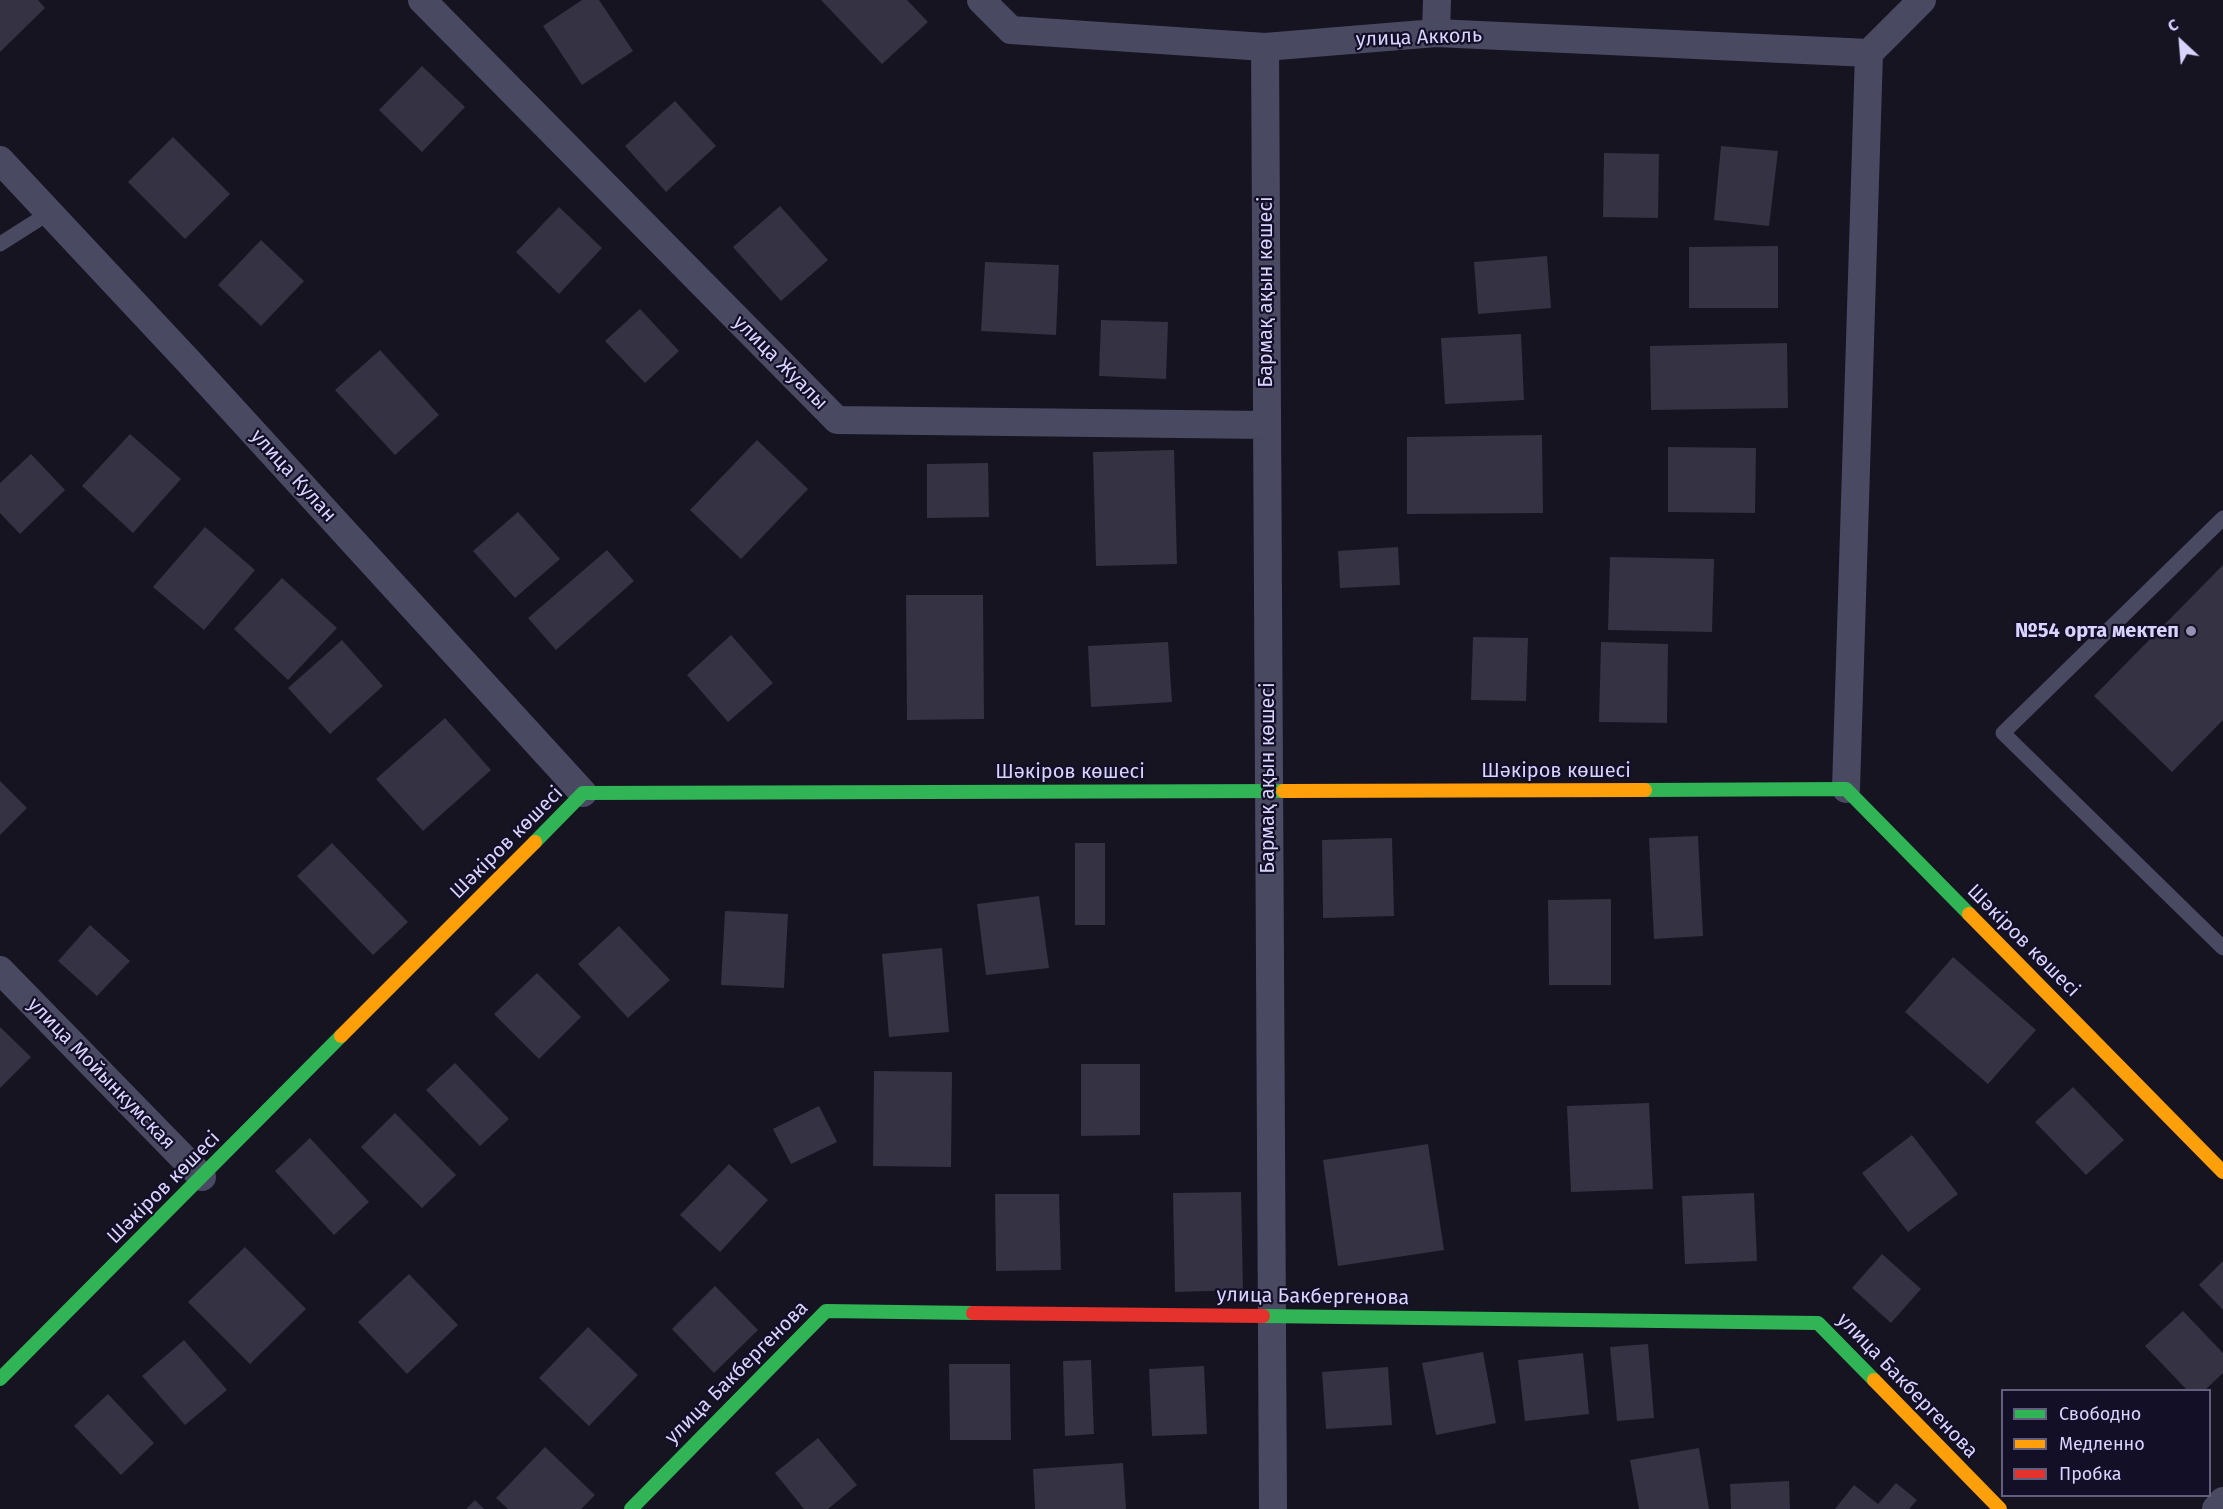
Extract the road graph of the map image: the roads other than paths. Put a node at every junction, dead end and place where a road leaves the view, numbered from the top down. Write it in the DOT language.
graph roads {
  1 [pos="422,0"];
  2 [pos="981,0"];
  3 [pos="1437,0"];
  4 [pos="1922,0"];
  5 [pos="1436,33"];
  6 [pos="1264,47"];
  7 [pos="1869,53"];
  8 [pos="0,160"];
  9 [pos="49,213"];
  10 [pos="0,244"];
  11 [pos="1266,425"];
  12 [pos="2223,518"];
  13 [pos="1846,789"];
  14 [pos="1268,791"];
  15 [pos="583,794"];
  16 [pos="2223,948"];
  17 [pos="0,970"];
  18 [pos="2223,1172"];
  19 [pos="202,1177"];
  20 [pos="1272,1316"];
  21 [pos="0,1379"];
  22 [pos="2223,1501"];
  23 [pos="631,1509"];
  24 [pos="1273,1509"];
  25 [pos="2000,1509"];
  26 [pos="2216,1509"];
  1 -- 11 [label="street, улица Жуалы"];
  2 -- 6 [label="street, улица Акколь"];
  3 -- 5 [label="street"];
  4 -- 7 [label="street"];
  5 -- 6 [label="street, улица Акколь"];
  5 -- 7 [label="street, улица Акколь"];
  6 -- 11 [label="street, Бармақ ақын көшесі"];
  7 -- 13 [label="street"];
  8 -- 9 [label="street, улица Кулан"];
  9 -- 10 [label="lane"];
  9 -- 15 [label="street, улица Кулан"];
  11 -- 14 [label="street, Бармақ ақын көшесі"];
  12 -- 16 [label="lane"];
  13 -- 14 [label="street, Шәкіров көшесі"];
  13 -- 18 [label="street, Шәкіров көшесі"];
  14 -- 15 [label="street, Шәкіров көшесі"];
  14 -- 20 [label="street, Бармақ ақын көшесі"];
  15 -- 19 [label="street, Шәкіров көшесі"];
  17 -- 19 [label="street, улица Мойынкумская"];
  19 -- 21 [label="street, Шәкіров көшесі"];
  20 -- 23 [label="street, улица Бакбергенова"];
  20 -- 24 [label="street, Бармақ ақын көшесі"];
  20 -- 25 [label="street, улица Бакбергенова"];
  22 -- 26 [label="street"];
}
